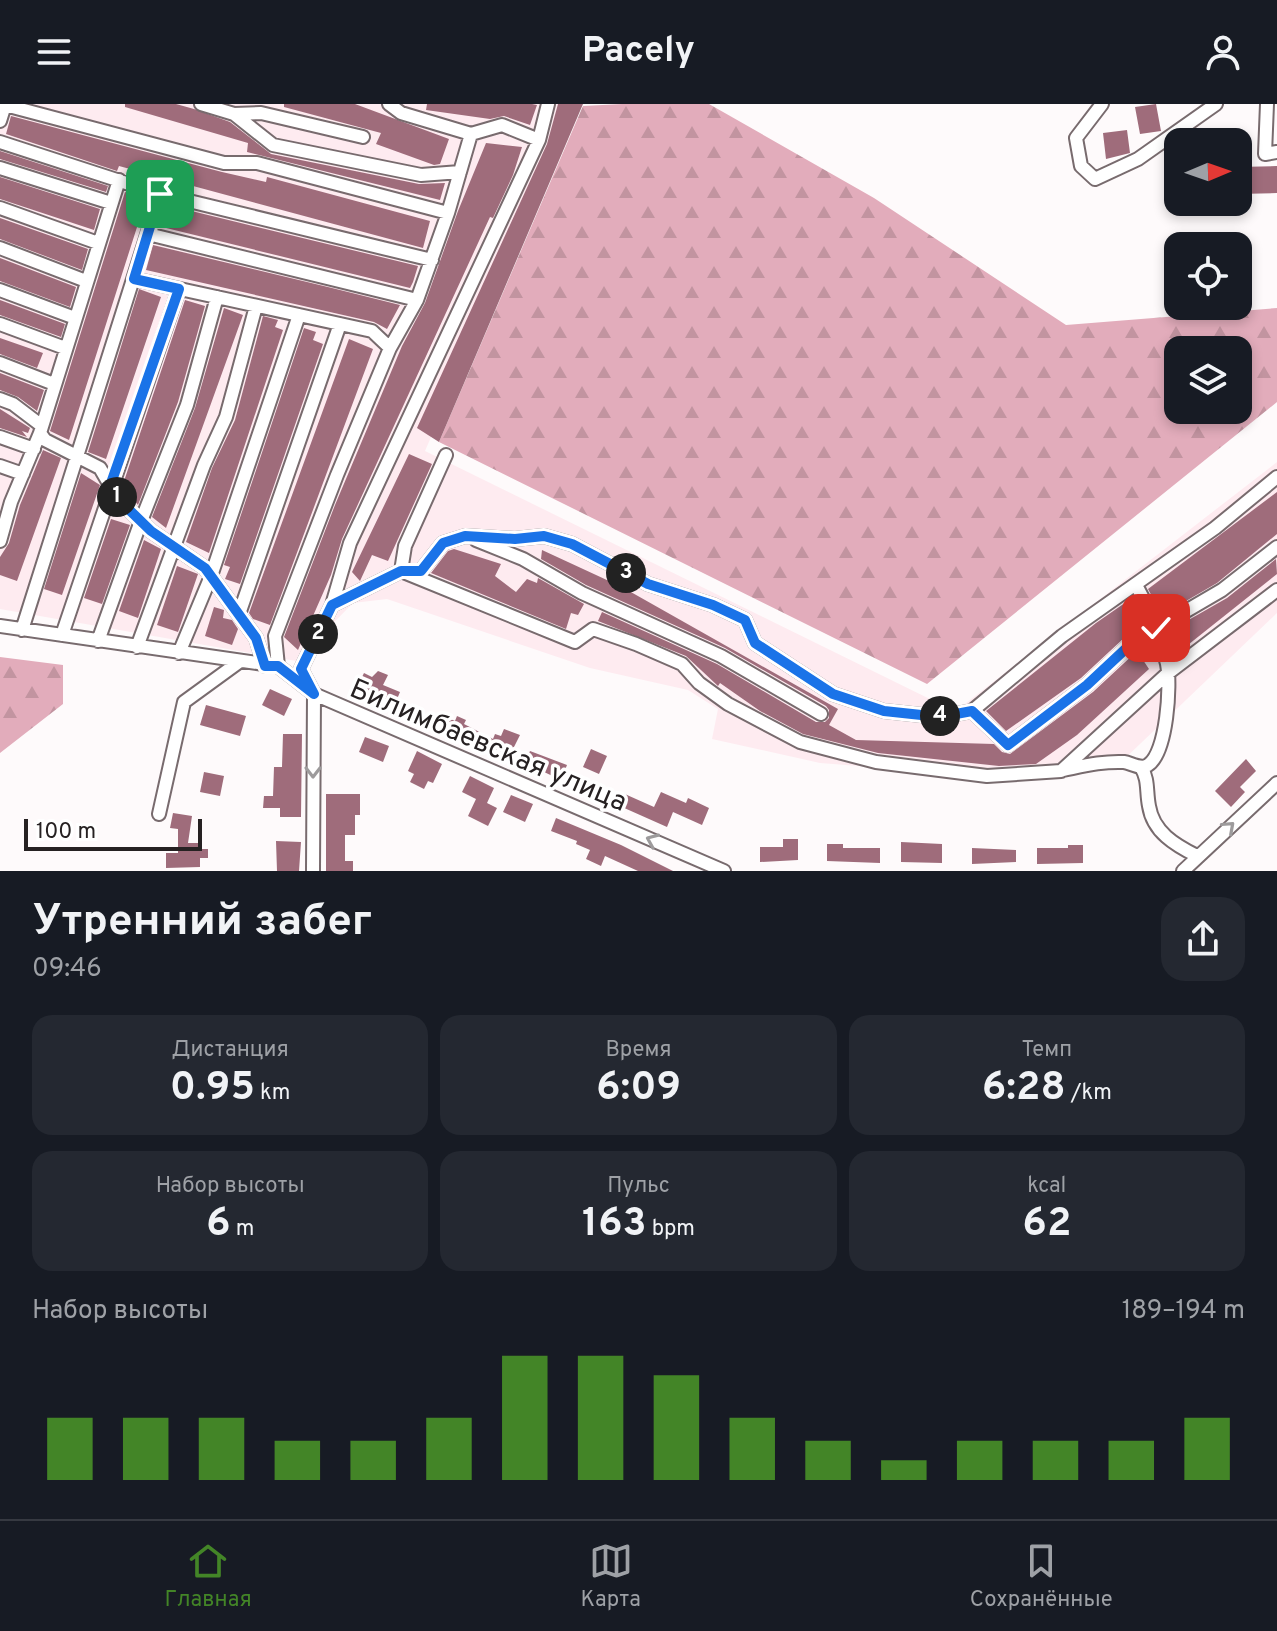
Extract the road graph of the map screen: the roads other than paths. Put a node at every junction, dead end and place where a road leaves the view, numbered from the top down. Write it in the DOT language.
graph roads {
  1 [pos="5,104"];
  2 [pos="201,104"];
  3 [pos="389,104"];
  4 [pos="548,104"];
  5 [pos="1102,104"];
  6 [pos="1216,104"];
  7 [pos="1267,104"];
  8 [pos="234,114"];
  9 [pos="0,121"];
  10 [pos="471,134"];
  11 [pos="363,137"];
  12 [pos="539,140"];
  13 [pos="0,142"];
  14 [pos="1277,152"];
  15 [pos="0,168"];
  16 [pos="460,172"];
  17 [pos="119,180"];
  18 [pos="160,194"];
  19 [pos="111,203"];
  20 [pos="0,208"];
  21 [pos="448,213"];
  22 [pos="148,234"];
  23 [pos="98,243"];
  24 [pos="0,248"];
  25 [pos="432,260"];
  26 [pos="134,279"];
  27 [pos="86,281"];
  28 [pos="179,289"];
  29 [pos="0,290"];
  30 [pos="217,297"];
  31 [pos="417,300"];
  32 [pos="256,306"];
  33 [pos="299,315"];
  34 [pos="75,318"];
  35 [pos="0,324"];
  36 [pos="340,324"];
  37 [pos="65,348"];
  38 [pos="390,348"];
  39 [pos="0,363"];
  40 [pos="54,384"];
  41 [pos="0,399"];
  42 [pos="41,429"];
  43 [pos="0,437"];
  44 [pos="34,449"];
  45 [pos="446,455"];
  46 [pos="78,456"];
  47 [pos="0,466"];
  48 [pos="23,474"];
  49 [pos="1277,477"];
  50 [pos="110,486"];
  51 [pos="6,500"];
  52 [pos="141,521"];
  53 [pos="465,536"];
  54 [pos="0,541"];
  55 [pos="173,546"];
  56 [pos="1277,547"];
  57 [pos="401,571"];
  58 [pos="211,576"];
  59 [pos="1136,585"];
  60 [pos="1277,590"];
  61 [pos="332,605"];
  62 [pos="239,614"];
  63 [pos="0,626"];
  64 [pos="22,630"];
  65 [pos="1152,631"];
  66 [pos="62,635"];
  67 [pos="98,641"];
  68 [pos="137,647"];
  69 [pos="179,653"];
  70 [pos="239,662"];
  71 [pos="271,666"];
  72 [pos="1167,674"];
  73 [pos="314,694"];
  74 [pos="972,711"];
  75 [pos="821,714"];
  76 [pos="1141,767"];
  77 [pos="1061,771"];
  78 [pos="1277,783"];
  79 [pos="159,814"];
  80 [pos="1197,856"];
  81 [pos="313,871"];
  82 [pos="724,871"];
  83 [pos="1183,871"];
  1 -- 9 [label="street"];
  1 -- 21 [label="street"];
  2 -- 8 [label="street"];
  3 -- 10 [label="street"];
  4 -- 12 [label="street"];
  5 -- 6 [label="street"];
  7 -- 14 [label="street"];
  8 -- 11 [label="street"];
  8 -- 16 [label="street"];
  10 -- 12 [label="street"];
  10 -- 16 [label="street"];
  12 -- 61 [label="street"];
  13 -- 17 [label="street"];
  15 -- 19 [label="street"];
  16 -- 21 [label="street"];
  17 -- 18 [label="street"];
  17 -- 19 [label="street"];
  18 -- 22 [label="street"];
  18 -- 25 [label="street"];
  19 -- 23 [label="street"];
  20 -- 23 [label="street"];
  21 -- 25 [label="street"];
  22 -- 26 [label="street"];
  22 -- 31 [label="street"];
  23 -- 27 [label="street"];
  24 -- 27 [label="street"];
  25 -- 31 [label="street"];
  26 -- 28 [label="street"];
  26 -- 46 [label="street"];
  27 -- 34 [label="street"];
  28 -- 30 [label="street"];
  28 -- 50 [label="street"];
  29 -- 34 [label="street"];
  30 -- 32 [label="street"];
  30 -- 52 [label="street"];
  31 -- 38 [label="street"];
  32 -- 33 [label="street"];
  32 -- 55 [label="street"];
  33 -- 36 [label="street"];
  33 -- 58 [label="street"];
  34 -- 37 [label="street"];
  35 -- 37 [label="street"];
  36 -- 38 [label="street"];
  36 -- 62 [label="street"];
  37 -- 40 [label="street"];
  38 -- 71 [label="street"];
  39 -- 40 [label="street"];
  40 -- 42 [label="street"];
  41 -- 42 [label="street"];
  42 -- 44 [label="street"];
  42 -- 46 [label="street"];
  43 -- 44 [label="street"];
  44 -- 48 [label="street"];
  45 -- 57 [label="street"];
  46 -- 50 [label="street"];
  46 -- 64 [label="street"];
  47 -- 48 [label="street"];
  48 -- 51 [label="street"];
  49 -- 59 [label="street"];
  50 -- 52 [label="street"];
  50 -- 66 [label="street"];
  51 -- 54 [label="street"];
  52 -- 55 [label="street"];
  52 -- 67 [label="street"];
  53 -- 57 [label="street"];
  53 -- 74 [label="street"];
  53 -- 75 [label="street"];
  55 -- 58 [label="street"];
  55 -- 68 [label="street"];
  56 -- 65 [label="street"];
  57 -- 61 [label="street"];
  57 -- 77 [label="street"];
  58 -- 62 [label="street"];
  58 -- 69 [label="street"];
  59 -- 65 [label="street"];
  59 -- 74 [label="street"];
  60 -- 72 [label="street"];
  61 -- 73 [label="street"];
  62 -- 71 [label="street"];
  63 -- 64 [label="street, Билимбаевская улица"];
  64 -- 66 [label="street, Билимбаевская улица"];
  65 -- 72 [label="street"];
  65 -- 74 [label="street"];
  66 -- 67 [label="street, Билимбаевская улица"];
  67 -- 68 [label="street, Билимбаевская улица"];
  68 -- 69 [label="street, Билимбаевская улица"];
  69 -- 70 [label="street, Билимбаевская улица"];
  70 -- 71 [label="street, Билимбаевская улица"];
  70 -- 79 [label="street"];
  71 -- 73 [label="street, Билимбаевская улица"];
  72 -- 76 [label="street"];
  72 -- 77 [label="street"];
  73 -- 81 [label="street, one-way"];
  82 -- 73 [label="street, Билимбаевская улица, one-way"];
  76 -- 77 [label="street"];
  76 -- 80 [label="street"];
  80 -- 78 [label="street, one-way"];
  80 -- 83 [label="street"];
}
